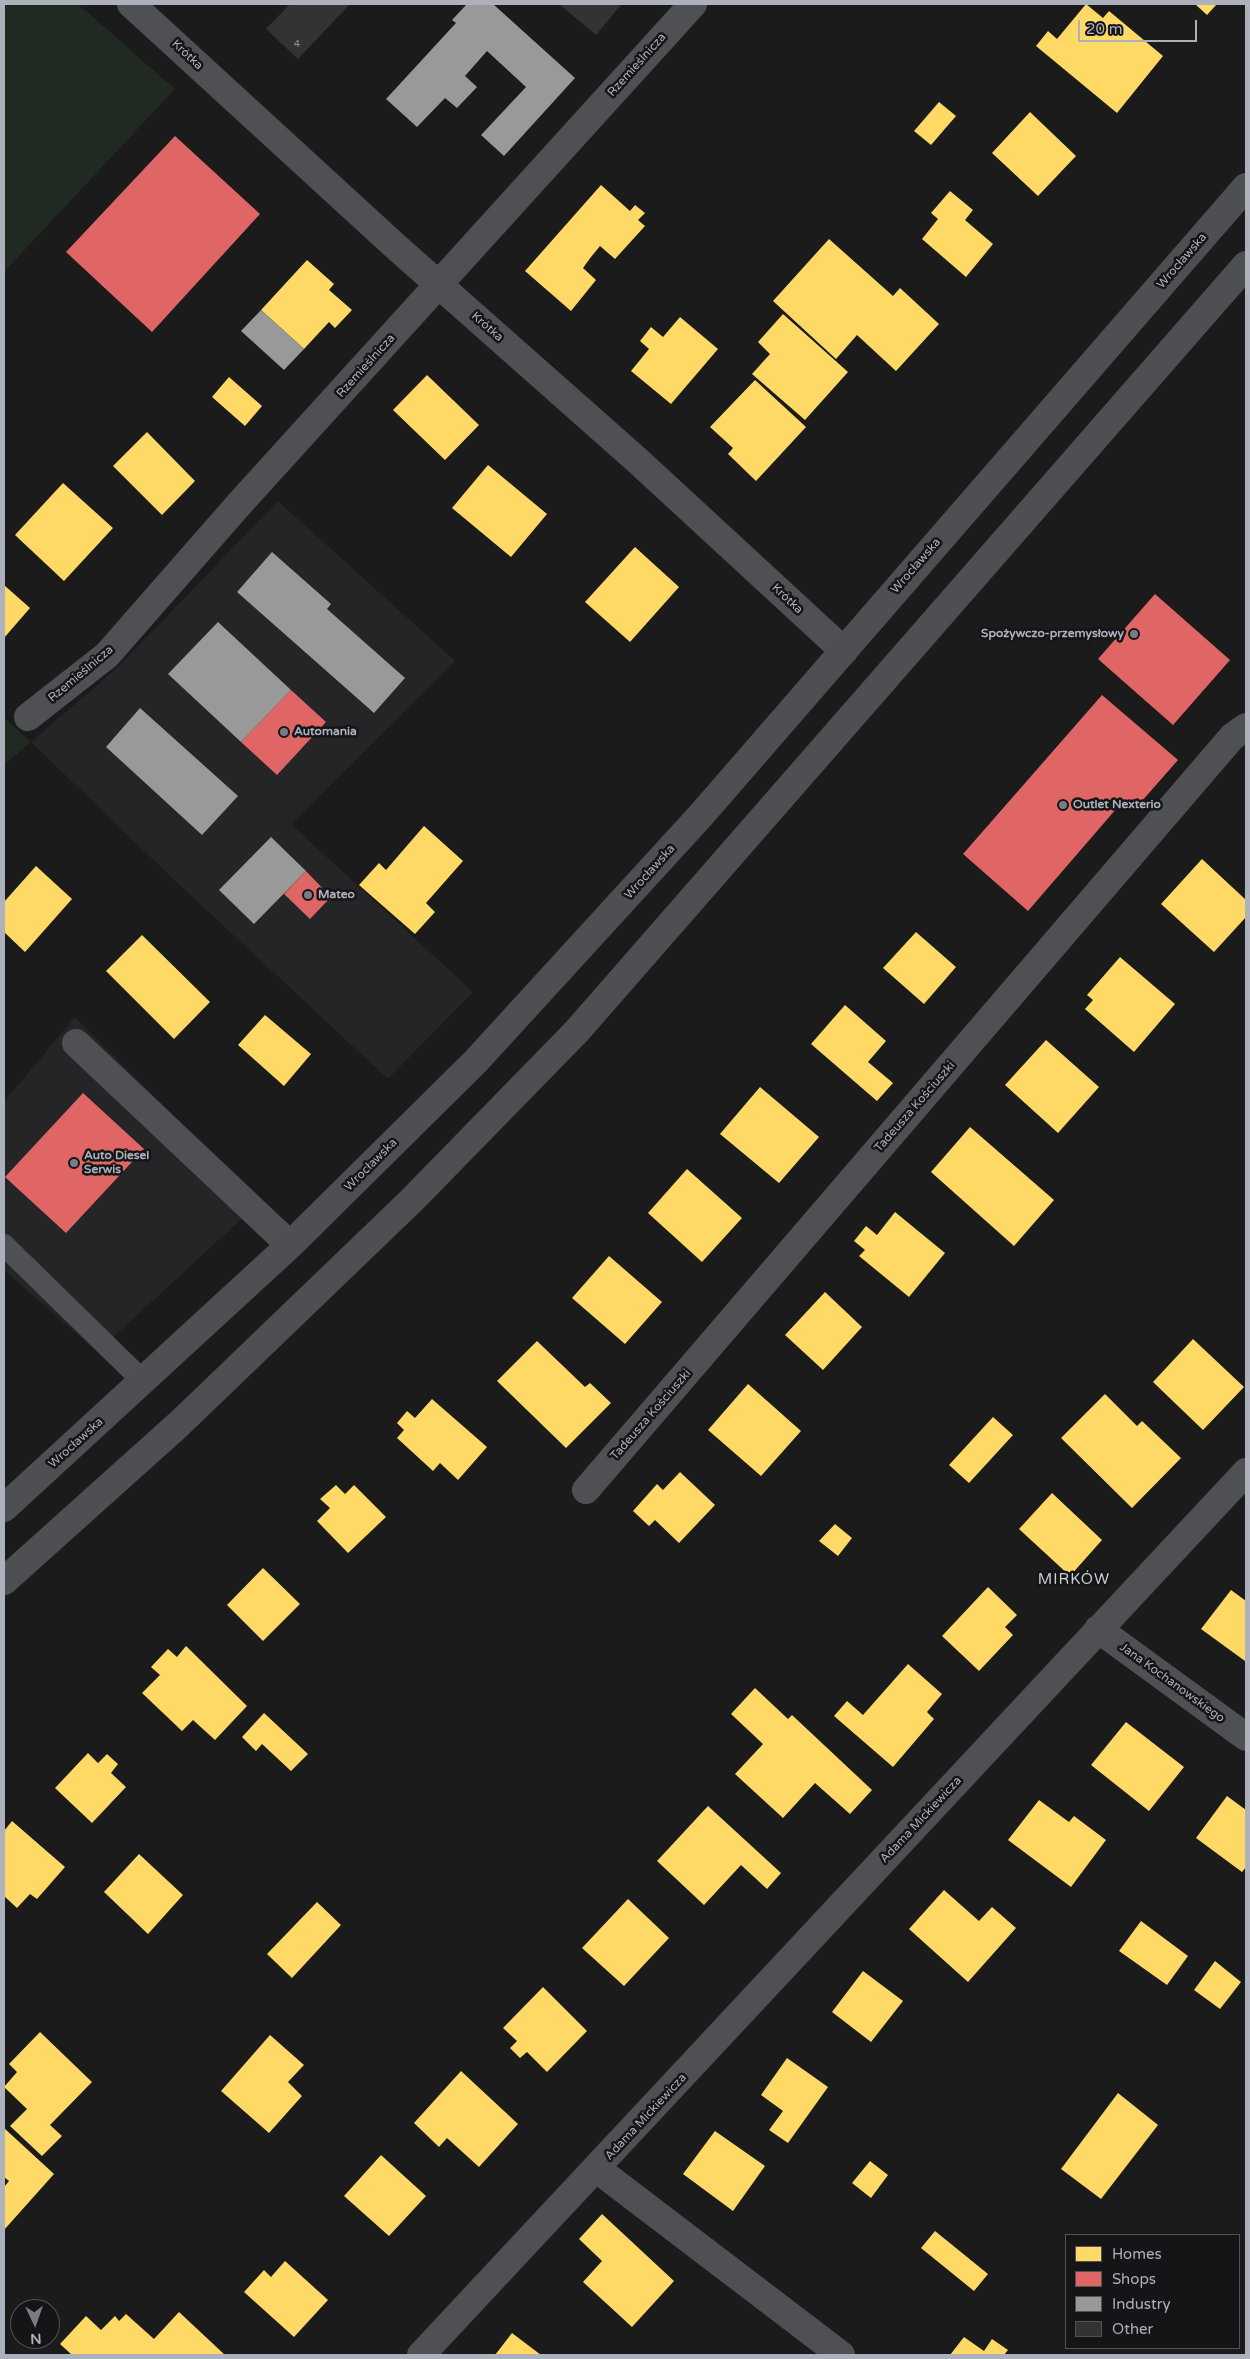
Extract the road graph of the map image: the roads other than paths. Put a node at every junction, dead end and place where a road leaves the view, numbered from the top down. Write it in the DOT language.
graph roads {
  1 [pos="131,4"];
  2 [pos="693,4"];
  3 [pos="1246,187"];
  4 [pos="1246,265"];
  5 [pos="440,285"];
  6 [pos="844,651"];
  7 [pos="28,717"];
  8 [pos="1246,727"];
  9 [pos="76,1043"];
  10 [pos="4,1245"];
  11 [pos="290,1245"];
  12 [pos="143,1381"];
  13 [pos="1246,1472"];
  14 [pos="586,1490"];
  15 [pos="4,1508"];
  16 [pos="4,1581"];
  17 [pos="1098,1629"];
  18 [pos="1246,1737"];
  19 [pos="597,2169"];
  20 [pos="421,2355"];
  21 [pos="841,2355"];
  1 -- 5 [label="street, Krótka"];
  2 -- 5 [label="street, Rzemieślnicza"];
  3 -- 6 [label="main road, Wrocławska"];
  4 -- 16 [label="main road"];
  5 -- 6 [label="street, Krótka"];
  5 -- 7 [label="street, Rzemieślnicza"];
  6 -- 11 [label="main road, Wrocławska"];
  8 -- 14 [label="street, Tadeusza Kościuszki"];
  9 -- 11 [label="street"];
  10 -- 12 [label="lane"];
  11 -- 12 [label="main road, Wrocławska"];
  12 -- 15 [label="main road, Wrocławska"];
  13 -- 17 [label="street, Adama Mickiewicza"];
  17 -- 18 [label="street, Jana Kochanowskiego"];
  17 -- 19 [label="street, Adama Mickiewicza"];
  19 -- 20 [label="street, Adama Mickiewicza"];
  19 -- 21 [label="street, Adama Mickiewicza"];
}
